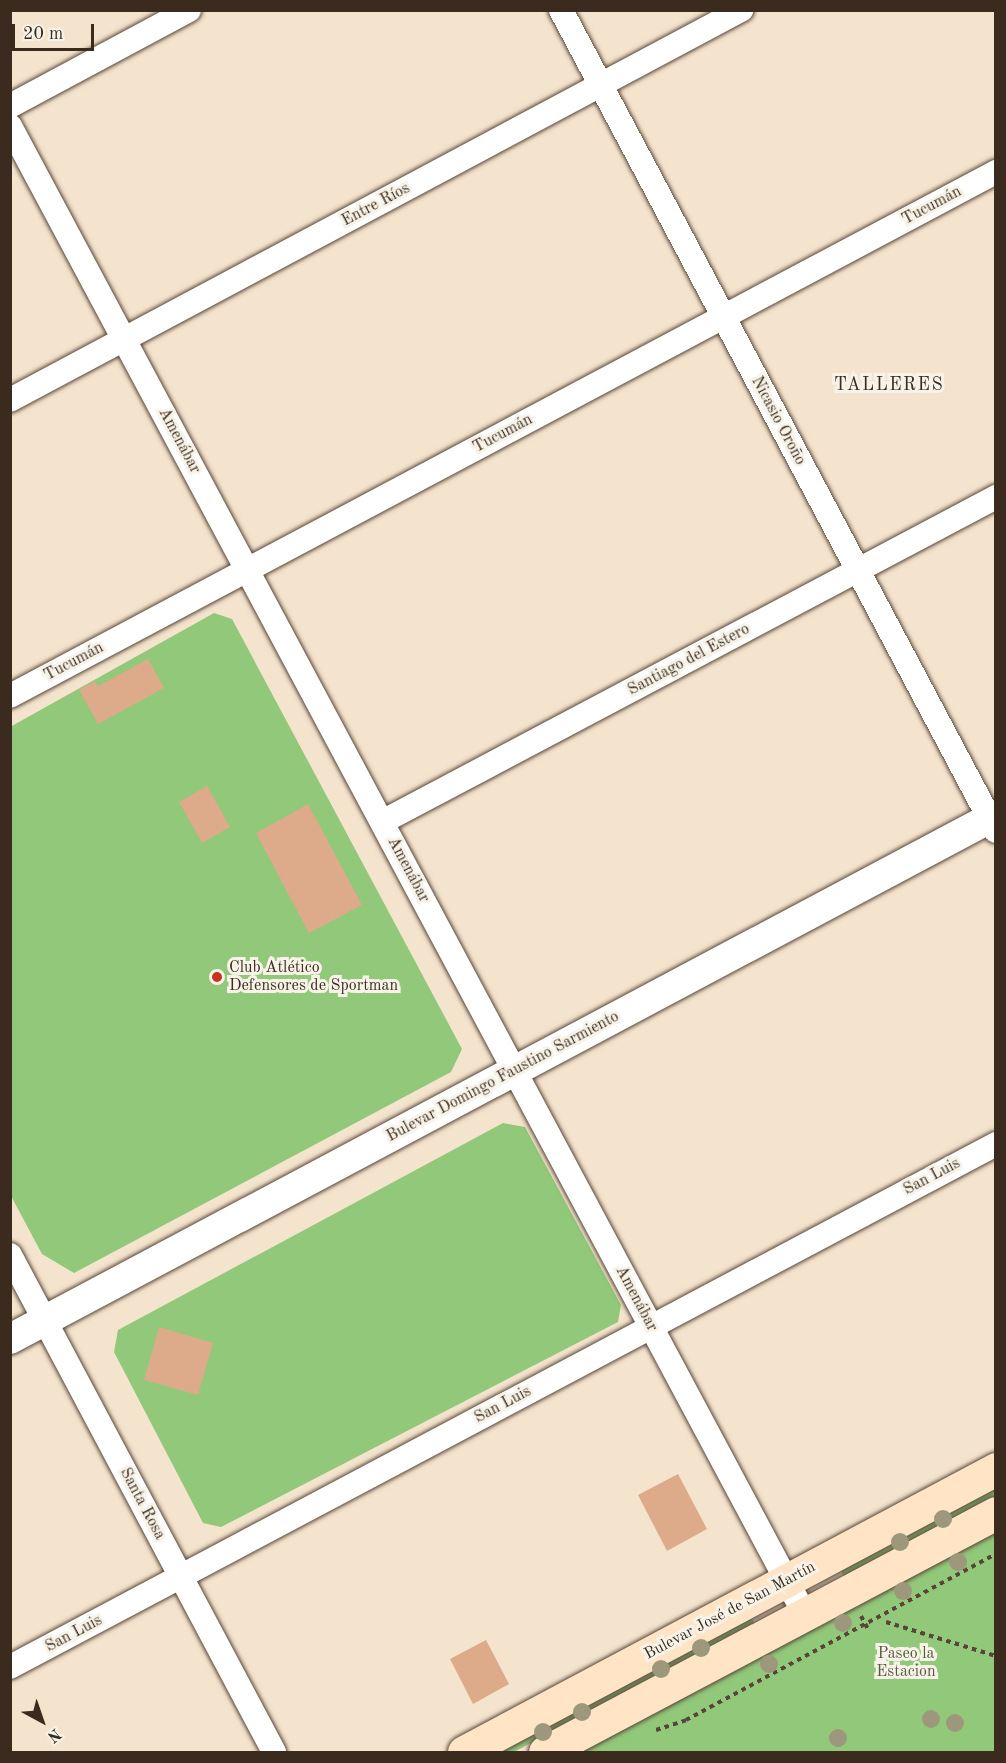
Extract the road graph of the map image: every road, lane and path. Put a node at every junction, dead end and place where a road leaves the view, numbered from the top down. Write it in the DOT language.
graph roads {
  1 [pos="189,10"];
  2 [pos="561,10"];
  3 [pos="741,10"];
  4 [pos="600,85"];
  5 [pos="10,106"];
  6 [pos="10,126"];
  7 [pos="996,172"];
  8 [pos="723,317"];
  9 [pos="124,339"];
  10 [pos="10,400"];
  11 [pos="996,497"];
  12 [pos="247,570"];
  13 [pos="857,570"];
  14 [pos="10,696"];
  15 [pos="993,821"];
  16 [pos="382,822"];
  17 [pos="514,1071"];
  18 [pos="996,1144"];
  19 [pos="10,1255"];
  20 [pos="45,1320"];
  21 [pos="651,1327"];
  22 [pos="10,1339"];
  23 [pos="996,1469"];
  24 [pos="996,1513"];
  25 [pos="996,1554"];
  26 [pos="181,1577"];
  27 [pos="787,1581"];
  28 [pos="805,1615"];
  29 [pos="886,1622"];
  30 [pos="996,1656"];
  31 [pos="10,1667"];
  32 [pos="649,1732"];
  33 [pos="274,1752"];
  34 [pos="464,1752"];
  35 [pos="545,1752"];
  1 -- 5 [label="street"];
  2 -- 4 [label="street, Nicasio Oroño"];
  3 -- 4 [label="street, Entre Ríos"];
  4 -- 8 [label="street, Nicasio Oroño"];
  4 -- 9 [label="street, Entre Ríos"];
  6 -- 9 [label="street, Amenábar"];
  7 -- 8 [label="street, Tucumán"];
  8 -- 12 [label="street, Tucumán"];
  8 -- 13 [label="street, Nicasio Oroño"];
  9 -- 10 [label="street, Entre Ríos"];
  9 -- 12 [label="street, Amenábar"];
  11 -- 13 [label="street, Santiago del Estero"];
  12 -- 14 [label="street, Tucumán"];
  12 -- 16 [label="street, Amenábar"];
  13 -- 15 [label="street, Nicasio Oroño"];
  13 -- 16 [label="street, Santiago del Estero"];
  15 -- 17 [label="street, Bulevar Domingo Faustino Sarmiento"];
  16 -- 17 [label="street, Amenábar"];
  17 -- 20 [label="street, Bulevar Domingo Faustino Sarmiento"];
  17 -- 21 [label="street, Amenábar"];
  18 -- 21 [label="street, San Luis"];
  19 -- 20 [label="street, Santa Rosa"];
  20 -- 22 [label="street, Bulevar Domingo Faustino Sarmiento"];
  20 -- 26 [label="street, Santa Rosa"];
  21 -- 26 [label="street, San Luis"];
  21 -- 27 [label="street, Amenábar"];
  23 -- 27 [label="main road, Bulevar José de San Martín"];
  24 -- 28 [label="main road"];
  25 -- 32 [label="path"];
  26 -- 31 [label="street, San Luis"];
  26 -- 33 [label="street, Santa Rosa"];
  27 -- 28 [label="street, Amenábar"];
  27 -- 34 [label="main road, Bulevar José de San Martín"];
  28 -- 35 [label="main road"];
  29 -- 30 [label="path"];
}
